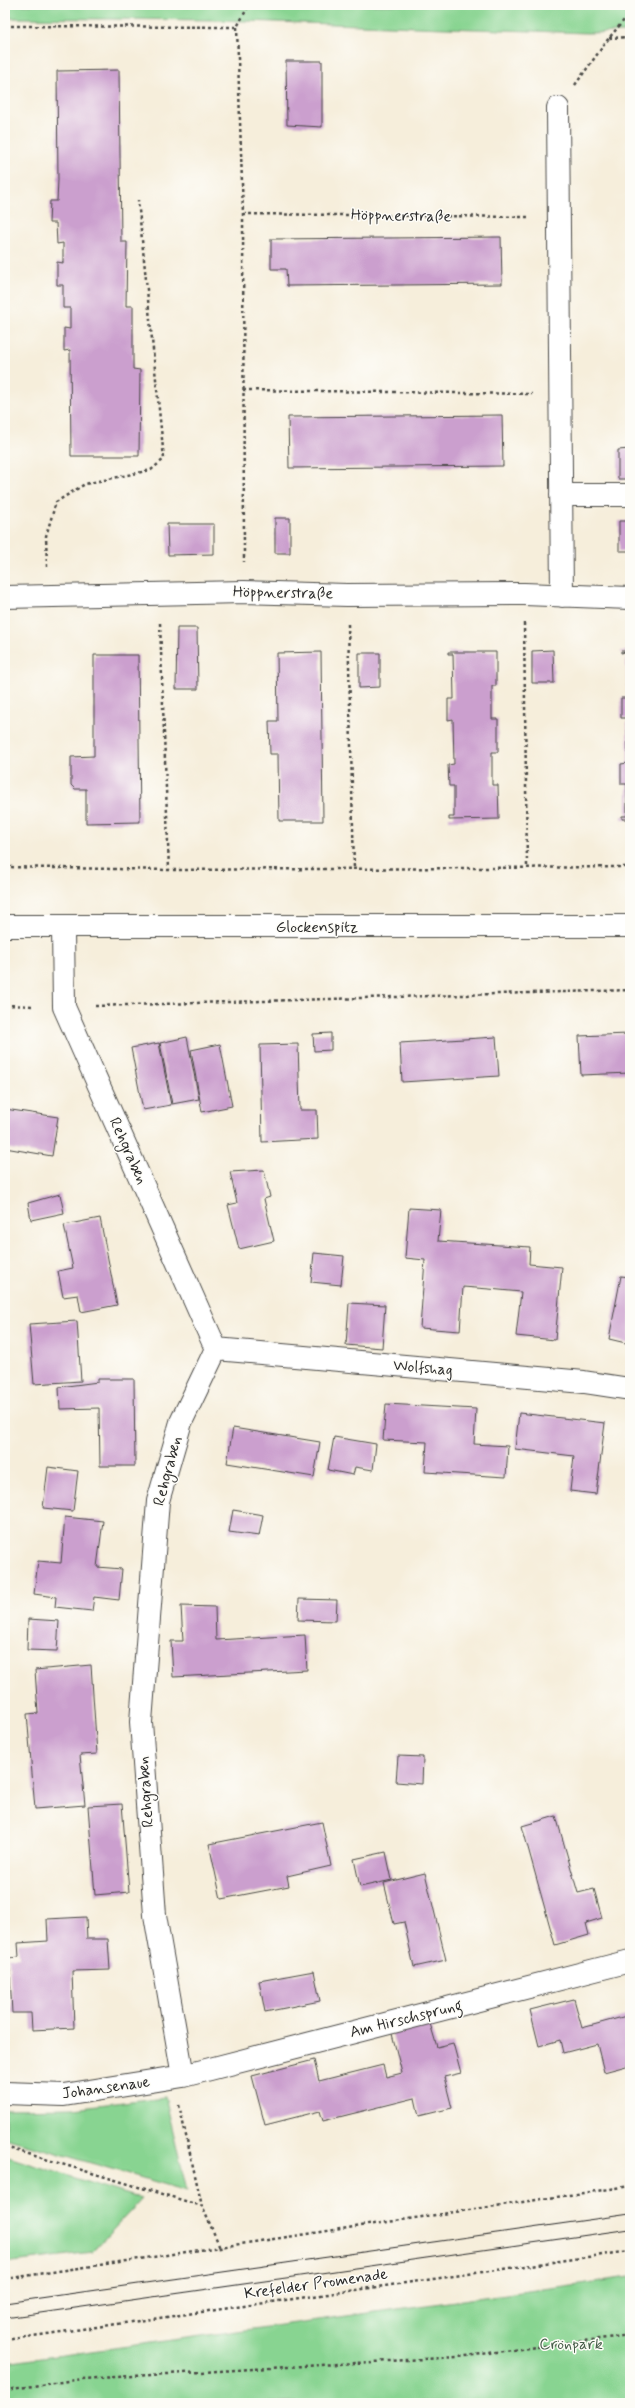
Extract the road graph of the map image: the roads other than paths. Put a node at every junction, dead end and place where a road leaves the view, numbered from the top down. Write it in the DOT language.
graph roads {
  1 [pos="558,108"];
  2 [pos="561,495"];
  3 [pos="630,495"];
  4 [pos="562,596"];
  5 [pos="5,597"];
  6 [pos="630,598"];
  7 [pos="5,926"];
  8 [pos="630,926"];
  9 [pos="63,927"];
  10 [pos="216,1349"];
  11 [pos="630,1389"];
  12 [pos="630,1961"];
  13 [pos="183,2076"];
  14 [pos="5,2093"];
  1 -- 2 [label="street"];
  2 -- 3 [label="street"];
  2 -- 4 [label="street"];
  4 -- 5 [label="street, Höppnerstraße"];
  4 -- 6 [label="street, Höppnerstraße"];
  7 -- 9 [label="street, Glockenspitz"];
  8 -- 9 [label="street, Glockenspitz"];
  9 -- 10 [label="street, Rehgraben"];
  10 -- 11 [label="street, Wolfshag"];
  10 -- 13 [label="street, Rehgraben"];
  12 -- 13 [label="street, Am Hirschsprung"];
  13 -- 14 [label="street, Johansenaue"];
}
